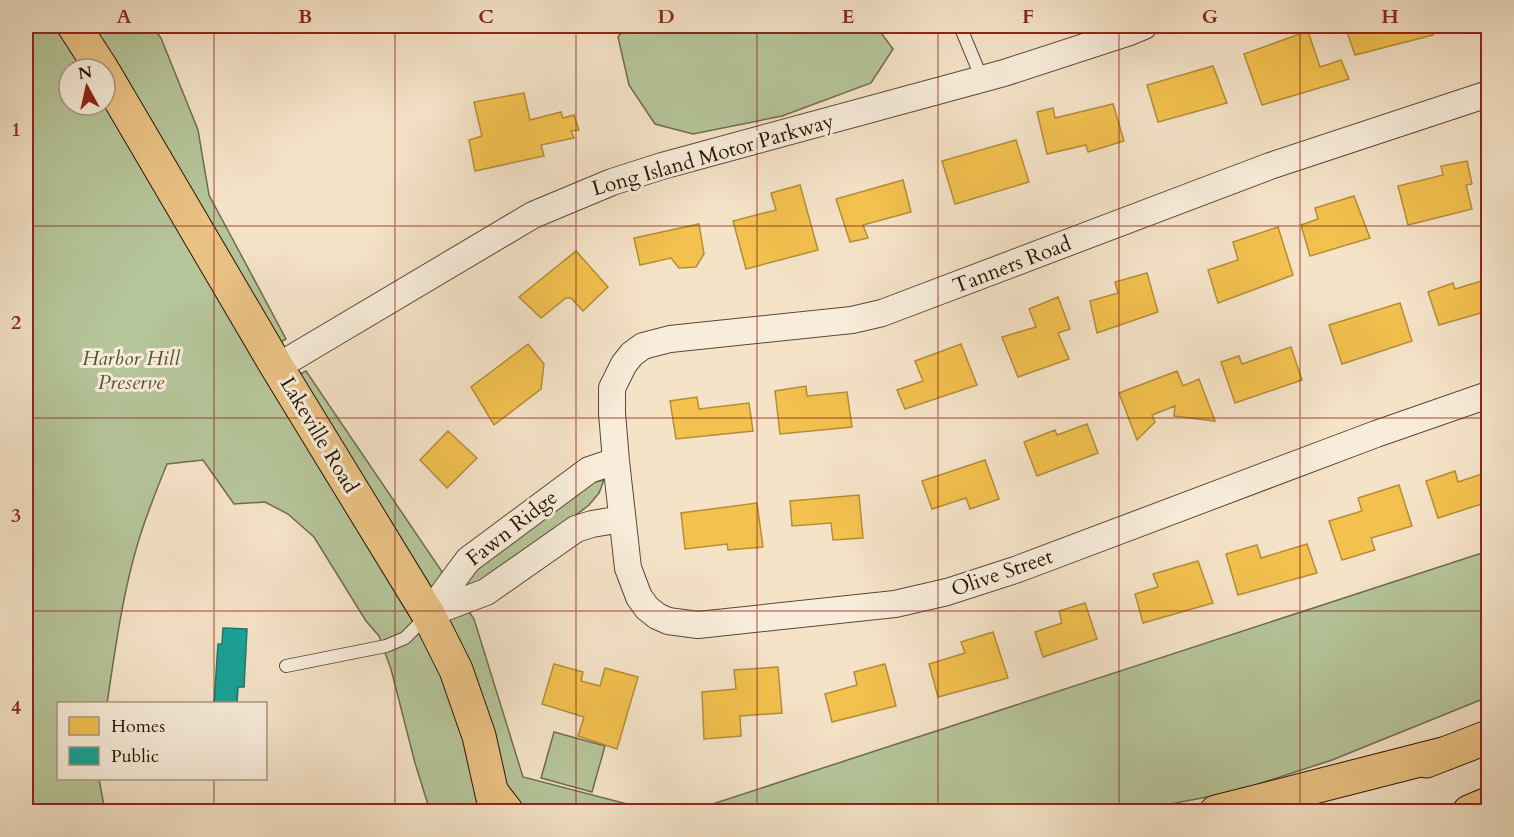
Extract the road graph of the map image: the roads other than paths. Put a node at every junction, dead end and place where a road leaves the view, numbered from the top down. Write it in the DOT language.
graph roads {
  1 [pos="74,26"];
  2 [pos="960,26"];
  3 [pos="1144,26"];
  4 [pos="94,57"];
  5 [pos="982,79"];
  6 [pos="117,94"];
  7 [pos="1488,94"];
  8 [pos="278,367"];
  9 [pos="1488,395"];
  10 [pos="616,461"];
  11 [pos="622,519"];
  12 [pos="428,614"];
  13 [pos="286,666"];
  14 [pos="1488,737"];
  15 [pos="1447,753"];
  16 [pos="1488,804"];
  17 [pos="499,806"];
  18 [pos="1216,812"];
  19 [pos="1307,812"];
  20 [pos="1469,812"];
  1 -- 4 [label="main road"];
  2 -- 5 [label="lane"];
  3 -- 5 [label="street, Long Island Motor Parkway"];
  5 -- 8 [label="street, Long Island Motor Parkway"];
  6 -- 8 [label="main road, Lakeville Road"];
  7 -- 10 [label="street, Tanners Road"];
  8 -- 12 [label="main road, Lakeville Road"];
  9 -- 11 [label="street, Olive Street"];
  10 -- 11 [label="street, Olive Street"];
  10 -- 12 [label="street, Fawn Ridge"];
  11 -- 12 [label="street, Fawn Ridge"];
  12 -- 13 [label="lane"];
  12 -- 17 [label="main road, Lakeville Road"];
  14 -- 15 [label="main road"];
  15 -- 18 [label="main road"];
  15 -- 19 [label="main road"];
  16 -- 20 [label="main road"];
}
